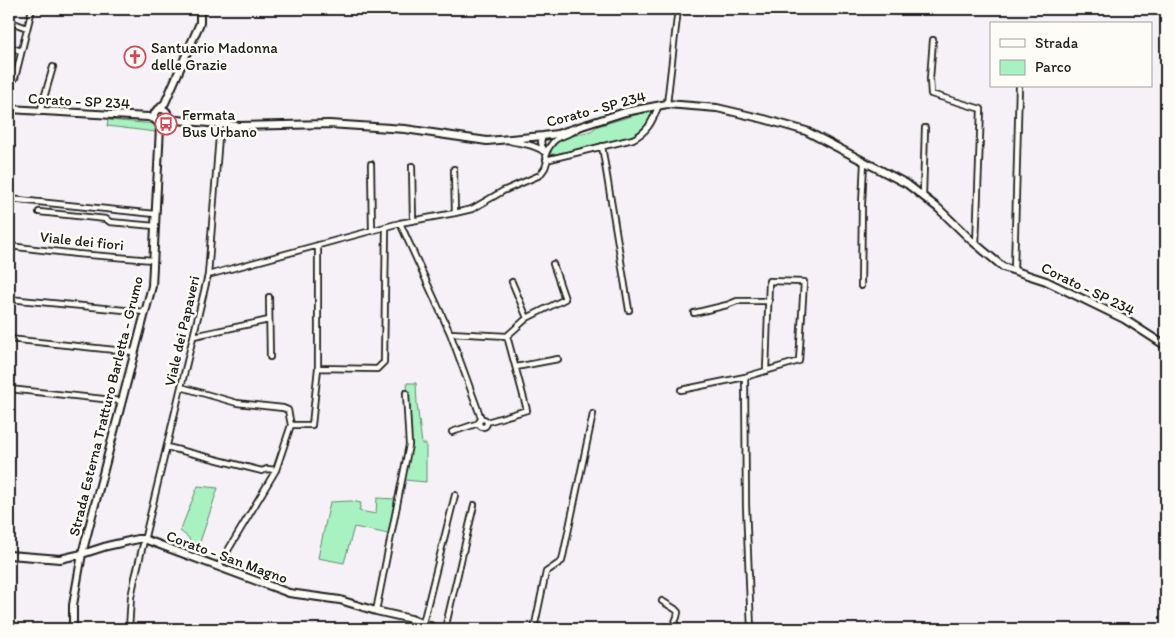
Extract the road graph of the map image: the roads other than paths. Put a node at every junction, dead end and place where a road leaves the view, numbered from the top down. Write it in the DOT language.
graph roads {
  1 [pos="30,9"];
  2 [pos="200,9"];
  3 [pos="678,9"];
  4 [pos="12,22"];
  5 [pos="27,28"];
  6 [pos="933,40"];
  7 [pos="9,46"];
  8 [pos="21,51"];
  9 [pos="52,67"];
  10 [pos="15,78"];
  11 [pos="1019,88"];
  12 [pos="667,104"];
  13 [pos="659,105"];
  14 [pos="9,110"];
  15 [pos="40,112"];
  16 [pos="161,118"];
  17 [pos="220,124"];
  18 [pos="580,127"];
  19 [pos="925,128"];
  20 [pos="542,136"];
  21 [pos="506,140"];
  22 [pos="602,146"];
  23 [pos="546,153"];
  24 [pos="546,160"];
  25 [pos="864,162"];
  26 [pos="371,164"];
  27 [pos="412,166"];
  28 [pos="454,169"];
  29 [pos="923,196"];
  30 [pos="9,199"];
  31 [pos="39,212"];
  32 [pos="455,213"];
  33 [pos="156,214"];
  34 [pos="413,221"];
  35 [pos="400,224"];
  36 [pos="155,226"];
  37 [pos="386,227"];
  38 [pos="372,231"];
  39 [pos="318,245"];
  40 [pos="976,245"];
  41 [pos="9,246"];
  42 [pos="153,260"];
  43 [pos="553,264"];
  44 [pos="1014,270"];
  45 [pos="208,274"];
  46 [pos="512,282"];
  47 [pos="861,286"];
  48 [pos="269,297"];
  49 [pos="9,299"];
  50 [pos="769,301"];
  51 [pos="629,310"];
  52 [pos="145,312"];
  53 [pos="694,313"];
  54 [pos="527,318"];
  55 [pos="270,320"];
  56 [pos="450,333"];
  57 [pos="194,336"];
  58 [pos="507,336"];
  59 [pos="9,339"];
  60 [pos="1166,346"];
  61 [pos="134,352"];
  62 [pos="270,357"];
  63 [pos="558,359"];
  64 [pos="516,367"];
  65 [pos="318,368"];
  66 [pos="766,371"];
  67 [pos="745,377"];
  68 [pos="181,387"];
  69 [pos="9,389"];
  70 [pos="681,390"];
  71 [pos="406,393"];
  72 [pos="122,401"];
  73 [pos="594,414"];
  74 [pos="480,421"];
  75 [pos="291,425"];
  76 [pos="452,432"];
  77 [pos="167,447"];
  78 [pos="276,470"];
  79 [pos="455,495"];
  80 [pos="474,505"];
  81 [pos="144,539"];
  82 [pos="82,554"];
  83 [pos="9,555"];
  84 [pos="218,567"];
  85 [pos="662,601"];
  86 [pos="376,611"];
  87 [pos="423,623"];
  88 [pos="74,629"];
  89 [pos="129,629"];
  90 [pos="436,629"];
  91 [pos="445,629"];
  92 [pos="534,629"];
  93 [pos="672,629"];
  94 [pos="751,629"];
  1 -- 5 [label="street"];
  2 -- 16 [label="main road"];
  3 -- 12 [label="street"];
  4 -- 5 [label="street"];
  5 -- 8 [label="street"];
  6 -- 40 [label="street"];
  7 -- 8 [label="street"];
  8 -- 10 [label="street"];
  9 -- 15 [label="street"];
  11 -- 44 [label="street"];
  12 -- 13 [label="main road, Corato - SP 234"];
  12 -- 25 [label="main road, Corato - SP 234"];
  13 -- 18 [label="main road, Corato - SP 234"];
  13 -- 22 [label="street"];
  14 -- 15 [label="main road, Corato - SP 234"];
  15 -- 16 [label="main road, Corato - SP 234"];
  16 -- 17 [label="main road, Corato - SP 234"];
  16 -- 33 [label="main road, Strada Esterna Tratturo Barletta - Grumo"];
  17 -- 21 [label="main road, Corato - SP 234"];
  17 -- 45 [label="street, Viale dei Papaveri"];
  18 -- 20 [label="main road, Corato - SP 234"];
  18 -- 23 [label="street"];
  19 -- 29 [label="street"];
  20 -- 21 [label="main road, Corato - SP 234"];
  20 -- 23 [label="street"];
  21 -- 23 [label="street"];
  22 -- 24 [label="street"];
  22 -- 51 [label="street"];
  23 -- 24 [label="street"];
  24 -- 32 [label="street"];
  25 -- 29 [label="main road, Corato - SP 234"];
  25 -- 47 [label="street"];
  26 -- 38 [label="street"];
  27 -- 34 [label="street"];
  28 -- 32 [label="street"];
  29 -- 40 [label="main road, Corato - SP 234"];
  30 -- 33 [label="street"];
  31 -- 36 [label="street"];
  32 -- 34 [label="street"];
  33 -- 36 [label="main road, Strada Esterna Tratturo Barletta - Grumo"];
  34 -- 35 [label="street"];
  35 -- 37 [label="street"];
  35 -- 56 [label="street"];
  36 -- 42 [label="main road, Strada Esterna Tratturo Barletta - Grumo"];
  37 -- 38 [label="street"];
  37 -- 65 [label="street"];
  38 -- 39 [label="street"];
  39 -- 45 [label="street"];
  39 -- 65 [label="street"];
  40 -- 44 [label="main road, Corato - SP 234"];
  41 -- 42 [label="street, Viale dei fiori"];
  42 -- 52 [label="main road, Strada Esterna Tratturo Barletta - Grumo"];
  43 -- 54 [label="street"];
  44 -- 60 [label="main road, Corato - SP 234"];
  45 -- 57 [label="street, Viale dei Papaveri"];
  46 -- 54 [label="street"];
  48 -- 55 [label="street"];
  49 -- 52 [label="street"];
  50 -- 53 [label="street"];
  50 -- 66 [label="street"];
  50 -- 66 [label="street"];
  52 -- 61 [label="main road, Strada Esterna Tratturo Barletta - Grumo"];
  54 -- 58 [label="street"];
  55 -- 57 [label="street"];
  55 -- 62 [label="street"];
  56 -- 58 [label="street"];
  56 -- 74 [label="street"];
  57 -- 68 [label="street, Viale dei Papaveri"];
  58 -- 64 [label="street"];
  59 -- 61 [label="street"];
  61 -- 72 [label="main road, Strada Esterna Tratturo Barletta - Grumo"];
  63 -- 64 [label="street"];
  64 -- 74 [label="street"];
  65 -- 75 [label="street"];
  66 -- 67 [label="street"];
  67 -- 70 [label="street"];
  67 -- 94 [label="street"];
  68 -- 75 [label="street"];
  68 -- 77 [label="street, Viale dei Papaveri"];
  69 -- 72 [label="street"];
  71 -- 86 [label="street"];
  72 -- 82 [label="main road, Strada Esterna Tratturo Barletta - Grumo"];
  73 -- 92 [label="street"];
  74 -- 76 [label="street"];
  75 -- 78 [label="street"];
  77 -- 78 [label="street"];
  77 -- 81 [label="street, Viale dei Papaveri"];
  78 -- 84 [label="street"];
  79 -- 87 [label="street"];
  80 -- 91 [label="street"];
  81 -- 82 [label="main road, Corato - San Magno"];
  81 -- 84 [label="main road, Corato - San Magno"];
  81 -- 89 [label="street, Viale dei Papaveri"];
  82 -- 83 [label="main road, Corato - San Magno"];
  82 -- 88 [label="main road, Strada Esterna Tratturo Barletta - Grumo"];
  84 -- 86 [label="main road, Corato - San Magno"];
  85 -- 93 [label="street"];
  86 -- 87 [label="main road, Corato - San Magno"];
  87 -- 90 [label="main road, Corato - San Magno"];
}
